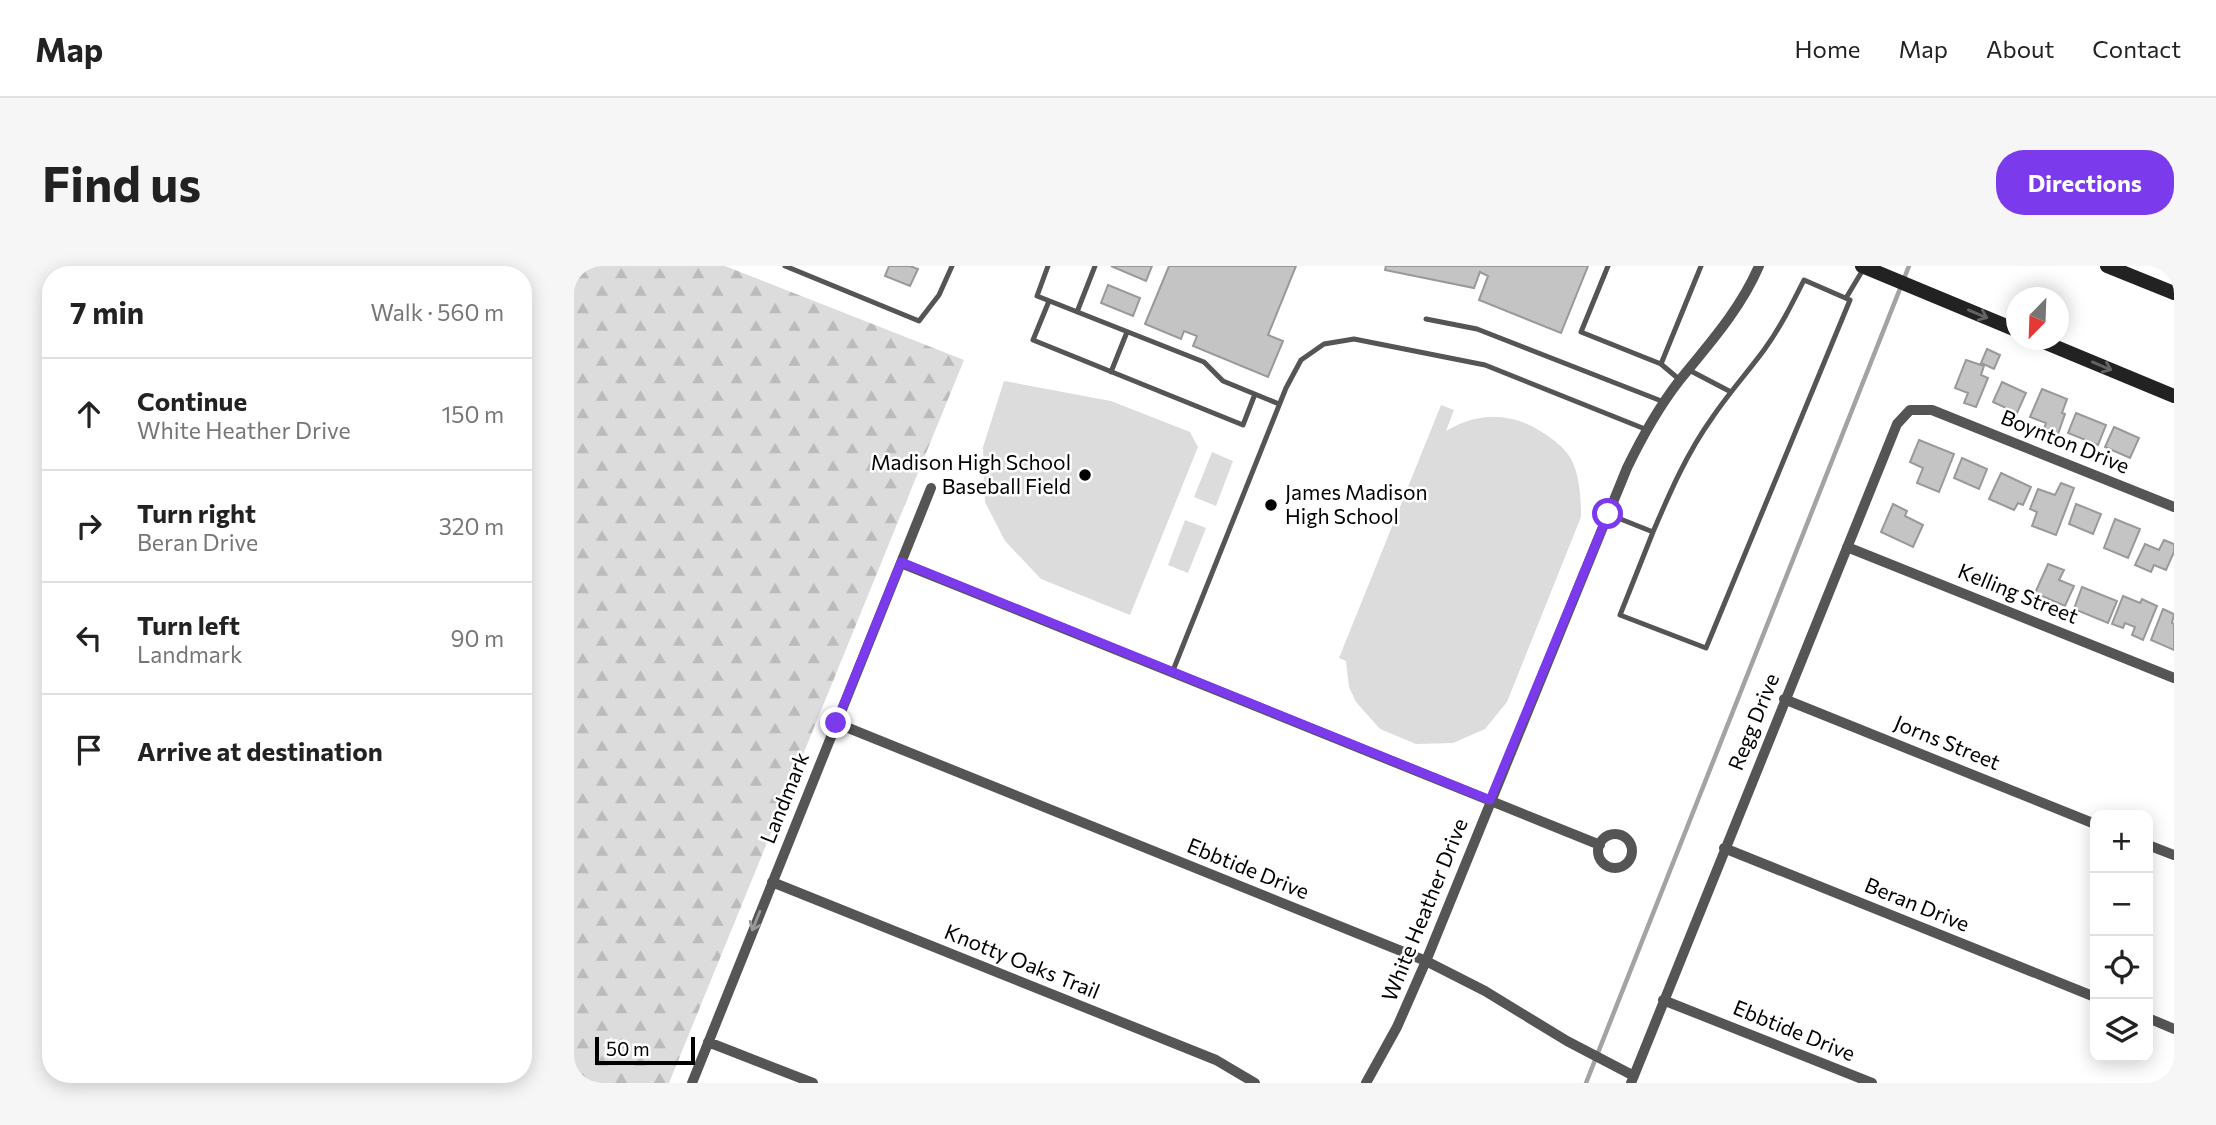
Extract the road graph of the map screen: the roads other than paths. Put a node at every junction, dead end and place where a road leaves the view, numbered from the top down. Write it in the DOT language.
graph roads {
  1 [pos="785,266"];
  2 [pos="952,266"];
  3 [pos="1048,266"];
  4 [pos="1095,266"];
  5 [pos="1608,266"];
  6 [pos="1701,266"];
  7 [pos="1759,266"];
  8 [pos="2108,266"];
  9 [pos="1868,268"];
  10 [pos="2174,293"];
  11 [pos="1846,298"];
  12 [pos="1049,301"];
  13 [pos="1077,312"];
  14 [pos="1426,318"];
  15 [pos="2006,325"];
  16 [pos="1127,332"];
  17 [pos="2063,350"];
  18 [pos="1661,364"];
  19 [pos="1689,370"];
  20 [pos="1111,372"];
  21 [pos="1680,380"];
  22 [pos="1731,392"];
  23 [pos="1255,394"];
  24 [pos="2174,396"];
  25 [pos="1664,402"];
  26 [pos="1279,404"];
  27 [pos="1941,414"];
  28 [pos="1645,429"];
  29 [pos="931,488"];
  30 [pos="2174,507"];
  31 [pos="1608,514"];
  32 [pos="1653,532"];
  33 [pos="1847,547"];
  34 [pos="901,562"];
  35 [pos="1172,673"];
  36 [pos="2174,678"];
  37 [pos="1784,699"];
  38 [pos="836,723"];
  39 [pos="1490,800"];
  40 [pos="2090,822"];
  41 [pos="1600,845"];
  42 [pos="2153,847"];
  43 [pos="1724,848"];
  44 [pos="2174,855"];
  45 [pos="772,882"];
  46 [pos="1426,961"];
  47 [pos="2090,995"];
  48 [pos="1663,1000"];
  49 [pos="2153,1020"];
  50 [pos="2174,1029"];
  51 [pos="708,1042"];
  52 [pos="1632,1079"];
  53 [pos="692,1083"];
  54 [pos="813,1083"];
  55 [pos="1255,1083"];
  56 [pos="1366,1083"];
  57 [pos="1872,1083"];
  1 -- 2 [label="lane"];
  3 -- 12 [label="lane"];
  4 -- 13 [label="lane"];
  5 -- 18 [label="lane"];
  6 -- 18 [label="lane"];
  7 -- 19 [label="street, White Heather Drive"];
  8 -- 10 [label="main road"];
  9 -- 11 [label="lane"];
  9 -- 15 [label="main road, one-way"];
  11 -- 22 [label="lane"];
  11 -- 32 [label="lane"];
  12 -- 13 [label="lane"];
  12 -- 20 [label="lane"];
  13 -- 16 [label="lane"];
  14 -- 25 [label="lane"];
  16 -- 20 [label="lane"];
  16 -- 23 [label="lane"];
  17 -- 24 [label="main road, one-way"];
  18 -- 21 [label="lane"];
  19 -- 21 [label="street, White Heather Drive"];
  19 -- 22 [label="lane"];
  20 -- 23 [label="lane"];
  21 -- 25 [label="street, White Heather Drive"];
  22 -- 32 [label="lane"];
  23 -- 26 [label="lane"];
  25 -- 28 [label="street, White Heather Drive"];
  26 -- 28 [label="lane"];
  26 -- 35 [label="lane"];
  27 -- 30 [label="street, Boynton Drive"];
  27 -- 33 [label="street, Regg Drive"];
  28 -- 31 [label="street, White Heather Drive"];
  29 -- 34 [label="street, Landmark"];
  31 -- 32 [label="lane"];
  31 -- 39 [label="street, White Heather Drive"];
  33 -- 36 [label="street, Kelling Street"];
  33 -- 37 [label="street, Regg Drive"];
  34 -- 35 [label="street"];
  34 -- 38 [label="street, Landmark"];
  35 -- 39 [label="street"];
  37 -- 40 [label="street, Jorns Street"];
  37 -- 43 [label="street, Regg Drive"];
  38 -- 45 [label="street, Landmark"];
  38 -- 46 [label="street, Ebbtide Drive"];
  39 -- 41 [label="street"];
  39 -- 46 [label="street, White Heather Drive"];
  42 -- 44 [label="street"];
  43 -- 47 [label="street, Beran Drive"];
  43 -- 48 [label="street, Regg Drive"];
  45 -- 51 [label="street, Landmark, one-way"];
  45 -- 55 [label="street, Knotty Oaks Trail"];
  46 -- 52 [label="street, Ebbtide Drive"];
  46 -- 56 [label="street, White Heather Drive"];
  48 -- 52 [label="street, Regg Drive"];
  48 -- 57 [label="street, Ebbtide Drive"];
  49 -- 50 [label="street"];
  51 -- 53 [label="street, Landmark"];
  51 -- 54 [label="street"];
}
